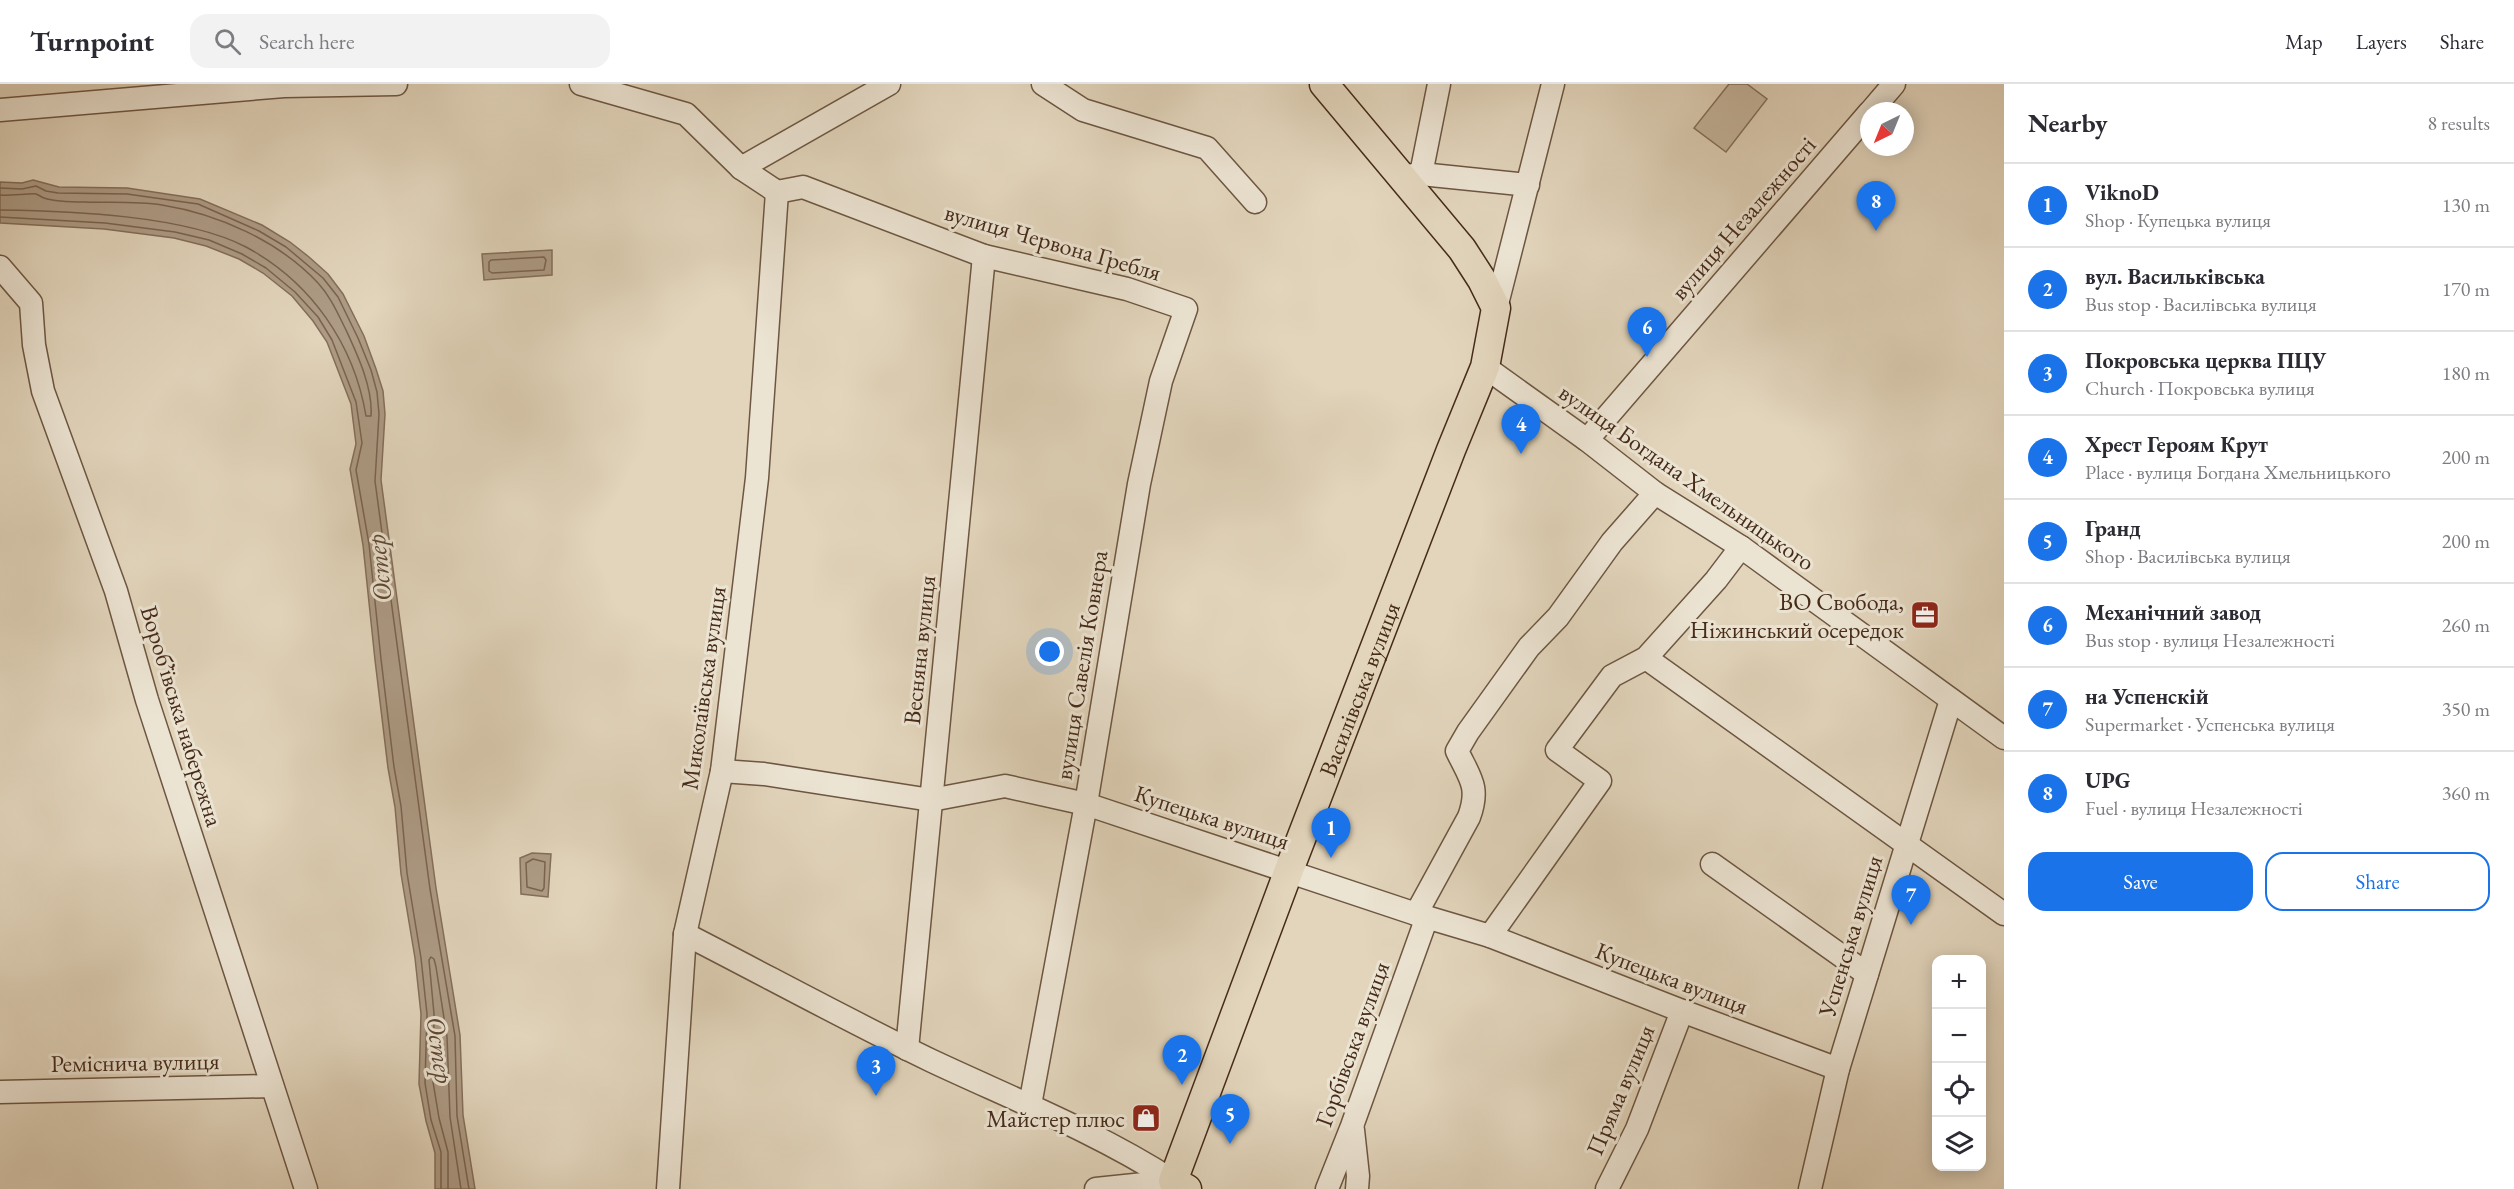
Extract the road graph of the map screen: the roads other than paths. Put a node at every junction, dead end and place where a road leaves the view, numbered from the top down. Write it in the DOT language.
graph roads {
  1 [pos="396,84"];
  2 [pos="581,84"];
  3 [pos="889,84"];
  4 [pos="1043,84"];
  5 [pos="1324,84"];
  6 [pos="1439,84"];
  7 [pos="1553,84"];
  8 [pos="1894,84"];
  9 [pos="1879,102"];
  10 [pos="0,110"];
  11 [pos="1860,124"];
  12 [pos="741,168"];
  13 [pos="1411,175"];
  14 [pos="1528,185"];
  15 [pos="777,192"];
  16 [pos="1255,202"];
  17 [pos="984,256"];
  18 [pos="0,267"];
  19 [pos="1186,309"];
  20 [pos="1496,309"];
  21 [pos="1485,367"];
  22 [pos="1587,440"];
  23 [pos="1655,493"];
  24 [pos="1741,547"];
  25 [pos="1646,658"];
  26 [pos="1951,700"];
  27 [pos="2004,738"];
  28 [pos="722,771"];
  29 [pos="931,800"];
  30 [pos="1086,804"];
  31 [pos="1905,845"];
  32 [pos="1712,864"];
  33 [pos="1289,870"];
  34 [pos="2004,914"];
  35 [pos="1422,916"];
  36 [pos="685,934"];
  37 [pos="1490,936"];
  38 [pos="1867,974"];
  39 [pos="1682,1011"];
  40 [pos="907,1049"];
  41 [pos="1838,1069"];
  42 [pos="272,1086"];
  43 [pos="0,1092"];
  44 [pos="1030,1105"];
  45 [pos="1353,1126"];
  46 [pos="1163,1186"];
  47 [pos="306,1189"];
  48 [pos="668,1189"];
  49 [pos="1096,1189"];
  50 [pos="1327,1189"];
  51 [pos="1357,1189"];
  52 [pos="1607,1189"];
  53 [pos="1810,1189"];
  1 -- 10 [label="street"];
  2 -- 12 [label="street"];
  3 -- 12 [label="street"];
  4 -- 16 [label="street"];
  5 -- 13 [label="main road"];
  6 -- 13 [label="street"];
  7 -- 14 [label="street"];
  8 -- 9 [label="street, вулиця Незалежності"];
  11 -- 22 [label="street, вулиця Незалежності"];
  12 -- 15 [label="street"];
  13 -- 14 [label="street"];
  13 -- 20 [label="main road"];
  14 -- 20 [label="street"];
  15 -- 17 [label="street, вулиця Червона Гребля"];
  15 -- 28 [label="street, Миколаївська вулиця"];
  17 -- 19 [label="street, вулиця Червона Гребля"];
  17 -- 29 [label="street, Весняна вулиця"];
  18 -- 42 [label="street, Воробʼївська набережна"];
  19 -- 30 [label="street, вулиця Савелія Ковнера"];
  20 -- 21 [label="main road, Василівська вулиця"];
  21 -- 22 [label="street, вулиця Богдана Хмельницького"];
  21 -- 33 [label="main road, Василівська вулиця"];
  22 -- 23 [label="street, вулиця Богдана Хмельницького"];
  23 -- 24 [label="street, вулиця Богдана Хмельницького"];
  23 -- 35 [label="street, Горбівська вулиця"];
  24 -- 25 [label="street"];
  24 -- 26 [label="street, вулиця Богдана Хмельницького"];
  25 -- 31 [label="street"];
  25 -- 37 [label="street"];
  26 -- 27 [label="street, вулиця Богдана Хмельницького"];
  26 -- 31 [label="street, Успенська вулиця"];
  28 -- 29 [label="street, Купецька вулиця"];
  28 -- 36 [label="street, Миколаївська вулиця"];
  29 -- 30 [label="street, Купецька вулиця"];
  29 -- 40 [label="street, Весняна вулиця"];
  30 -- 33 [label="street, Купецька вулиця"];
  30 -- 44 [label="street, вулиця Савелія Ковнера"];
  31 -- 34 [label="street"];
  31 -- 38 [label="street, Успенська вулиця"];
  32 -- 38 [label="street"];
  33 -- 35 [label="street, Купецька вулиця"];
  33 -- 46 [label="main road, Василівська вулиця"];
  35 -- 37 [label="street, Купецька вулиця"];
  35 -- 45 [label="street, Горбівська вулиця"];
  36 -- 40 [label="street"];
  36 -- 48 [label="street, Миколаївська вулиця"];
  37 -- 39 [label="street, Купецька вулиця"];
  38 -- 41 [label="street, Успенська вулиця"];
  39 -- 41 [label="street, Купецька вулиця"];
  39 -- 52 [label="street, Пряма вулиця"];
  40 -- 44 [label="street"];
  41 -- 53 [label="street, Успенська вулиця"];
  42 -- 43 [label="street, Реміснича вулиця"];
  42 -- 47 [label="street, Воробʼївська набережна"];
  44 -- 46 [label="street"];
  45 -- 50 [label="street, Горбівська вулиця"];
  45 -- 51 [label="street"];
  46 -- 49 [label="street"];
}
